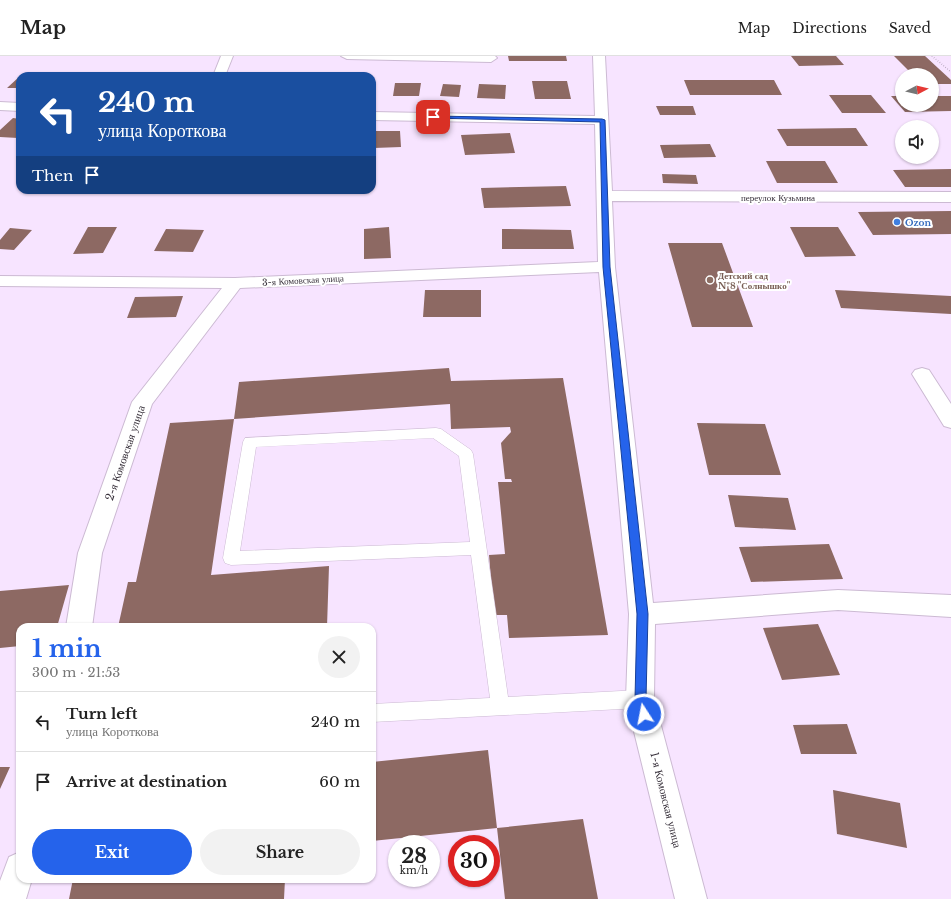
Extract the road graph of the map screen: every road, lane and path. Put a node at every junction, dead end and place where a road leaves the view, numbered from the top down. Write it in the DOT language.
graph roads {
  1 [pos="226,56"];
  2 [pos="348,56"];
  3 [pos="599,56"];
  4 [pos="932,56"];
  5 [pos="491,58"];
  6 [pos="220,72"];
  7 [pos="951,72"];
  8 [pos="0,106"];
  9 [pos="16,107"];
  10 [pos="376,116"];
  11 [pos="602,120"];
  12 [pos="604,196"];
  13 [pos="951,197"];
  14 [pos="607,267"];
  15 [pos="0,281"];
  16 [pos="235,283"];
  17 [pos="922,374"];
  18 [pos="951,421"];
  19 [pos="479,548"];
  20 [pos="951,606"];
  21 [pos="642,614"];
  22 [pos="80,623"];
  23 [pos="640,699"];
  24 [pos="500,706"];
  25 [pos="376,713"];
  26 [pos="16,880"];
  27 [pos="10,899"];
  28 [pos="691,899"];
  1 -- 6 [label="street"];
  2 -- 5 [label="street"];
  3 -- 11 [label="street, 1-я Комовская улица"];
  4 -- 7 [label="path"];
  8 -- 9 [label="street"];
  10 -- 11 [label="street"];
  11 -- 12 [label="street, 1-я Комовская улица"];
  12 -- 13 [label="street, переулок Кузьмина"];
  12 -- 14 [label="street, 1-я Комовская улица"];
  14 -- 16 [label="street, 3-я Комовская улица"];
  14 -- 21 [label="street, 1-я Комовская улица"];
  15 -- 16 [label="street, 3-я Комовская улица"];
  16 -- 22 [label="street, 2-я Комовская улица"];
  17 -- 18 [label="street"];
  19 -- 19 [label="lane"];
  19 -- 24 [label="lane"];
  20 -- 21 [label="street"];
  21 -- 23 [label="street, 1-я Комовская улица"];
  23 -- 24 [label="lane"];
  23 -- 28 [label="street, 1-я Комовская улица"];
  24 -- 25 [label="lane"];
  26 -- 27 [label="street"];
}
